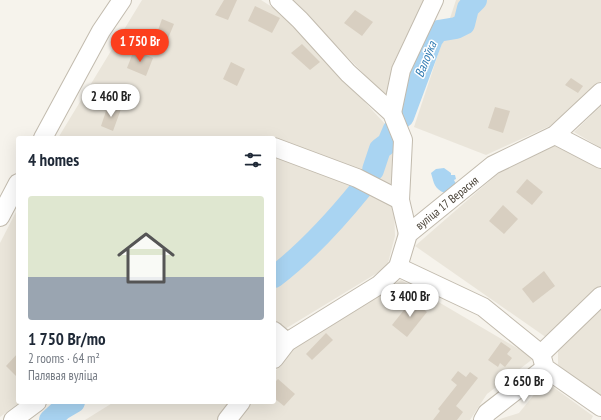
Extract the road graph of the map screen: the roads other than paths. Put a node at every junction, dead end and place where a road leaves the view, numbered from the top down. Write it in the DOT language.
graph roads {
  1 [pos="122,0"];
  2 [pos="279,0"];
  3 [pos="434,0"];
  4 [pos="601,92"];
  5 [pos="392,114"];
  6 [pos="555,135"];
  7 [pos="44,136"];
  8 [pos="276,148"];
  9 [pos="601,159"];
  10 [pos="16,187"];
  11 [pos="400,200"];
  12 [pos="0,217"];
  13 [pos="408,234"];
  14 [pos="398,267"];
  15 [pos="601,296"];
  16 [pos="281,336"];
  17 [pos="276,352"];
  18 [pos="543,361"];
  19 [pos="34,404"];
  20 [pos="239,404"];
  21 [pos="601,407"];
  22 [pos="13,420"];
  23 [pos="227,420"];
  24 [pos="482,420"];
  1 -- 7 [label="street"];
  2 -- 5 [label="street"];
  3 -- 5 [label="street"];
  4 -- 6 [label="street, вуліца 17 Верасня"];
  5 -- 11 [label="street"];
  6 -- 9 [label="street"];
  6 -- 13 [label="street, вуліца 17 Верасня"];
  8 -- 11 [label="street"];
  10 -- 12 [label="street"];
  11 -- 13 [label="street"];
  13 -- 14 [label="street, вуліца 17 Верасня"];
  14 -- 16 [label="street, вуліца 17 Верасня"];
  14 -- 18 [label="street"];
  15 -- 18 [label="street"];
  16 -- 17 [label="street, вуліца 17 Верасня"];
  18 -- 21 [label="street"];
  18 -- 24 [label="street"];
  19 -- 22 [label="street"];
  20 -- 23 [label="street"];
}
